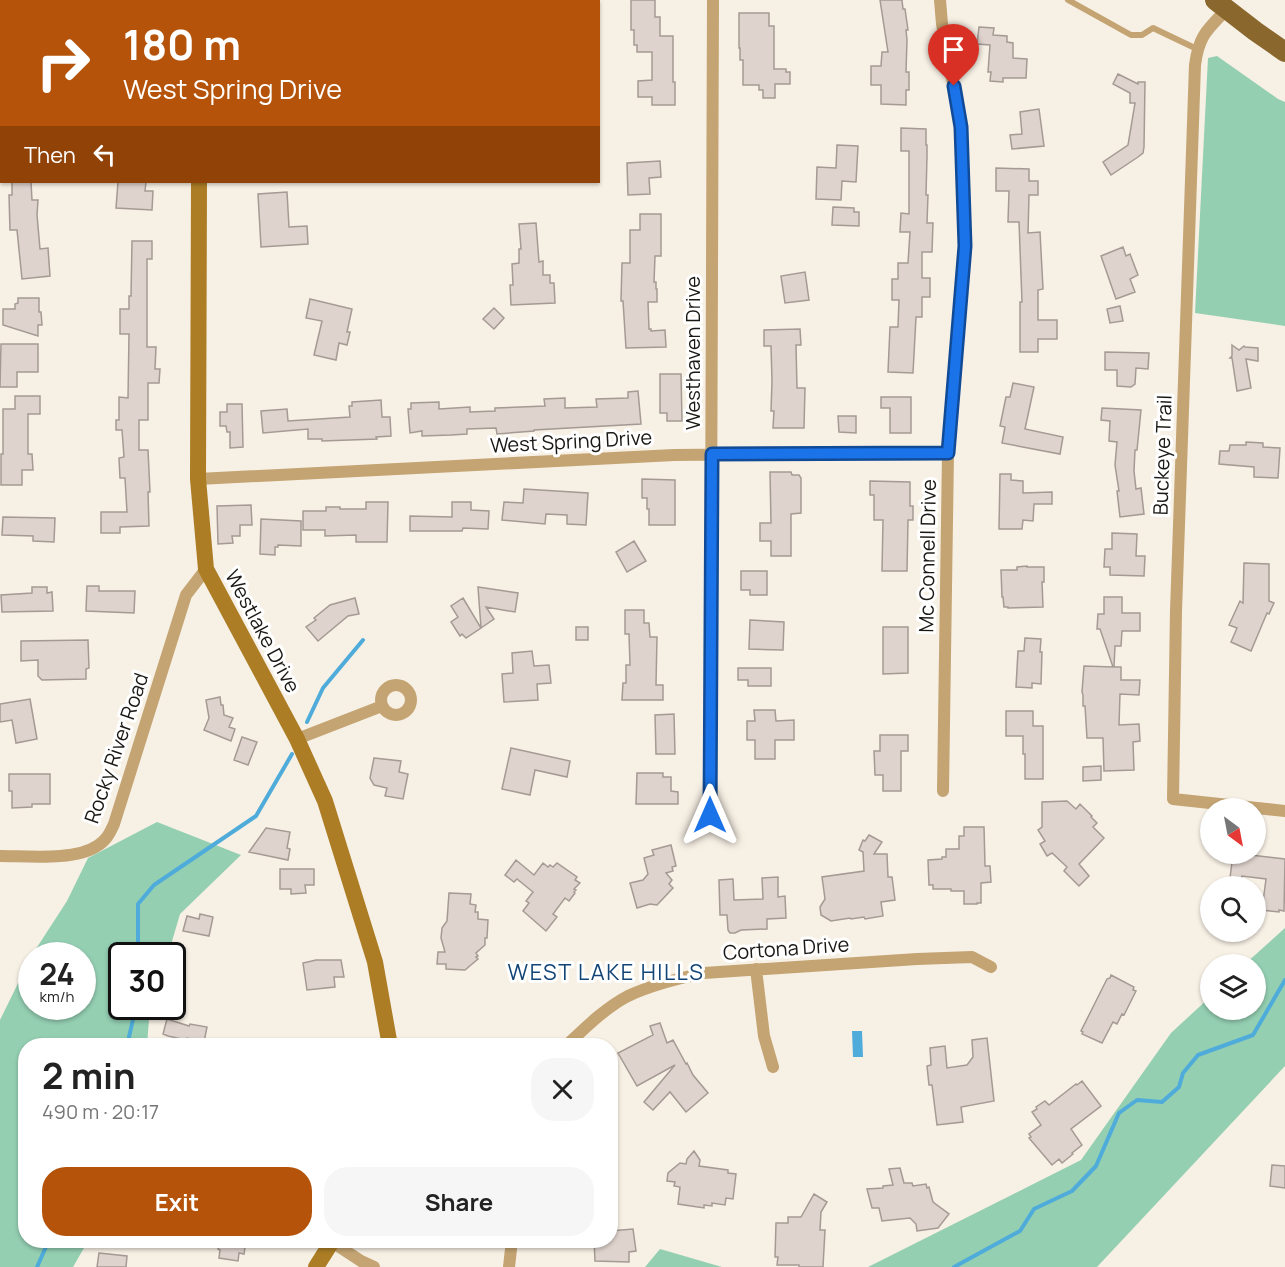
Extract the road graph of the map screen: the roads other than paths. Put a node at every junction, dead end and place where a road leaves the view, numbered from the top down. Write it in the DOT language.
graph roads {
  1 [pos="713,0"];
  2 [pos="940,0"];
  3 [pos="1068,0"];
  4 [pos="1221,5"];
  5 [pos="1197,49"];
  6 [pos="1285,52"];
  7 [pos="199,183"];
  8 [pos="948,453"];
  9 [pos="712,454"];
  10 [pos="198,479"];
  11 [pos="206,569"];
  12 [pos="382,705"];
  13 [pos="297,739"];
  14 [pos="943,791"];
  15 [pos="1285,811"];
  16 [pos="710,815"];
  17 [pos="0,856"];
  18 [pos="991,967"];
  19 [pos="756,969"];
  20 [pos="389,1038"];
  21 [pos="575,1038"];
  22 [pos="773,1067"];
  23 [pos="328,1248"];
  24 [pos="342,1248"];
  25 [pos="511,1248"];
  26 [pos="316,1267"];
  27 [pos="374,1267"];
  28 [pos="508,1267"];
  1 -- 9 [label="street, Westhaven Drive"];
  2 -- 8 [label="street, Mc Connell Drive"];
  3 -- 5 [label="lane"];
  4 -- 5 [label="street, Buckeye Trail"];
  4 -- 6 [label="main road"];
  5 -- 15 [label="street, Buckeye Trail"];
  7 -- 10 [label="street, Westlake Drive"];
  8 -- 9 [label="street, West Spring Drive"];
  8 -- 14 [label="street, Mc Connell Drive"];
  9 -- 10 [label="street, West Spring Drive"];
  9 -- 16 [label="street, Westhaven Drive"];
  10 -- 11 [label="street, Westlake Drive"];
  11 -- 13 [label="street, Westlake Drive"];
  11 -- 17 [label="street, Rocky River Road"];
  12 -- 13 [label="street"];
  13 -- 20 [label="street, Westlake Drive"];
  18 -- 19 [label="street, Cortona Drive"];
  19 -- 21 [label="street, Cortona Drive"];
  19 -- 22 [label="street"];
  23 -- 26 [label="street"];
  24 -- 27 [label="street"];
  25 -- 28 [label="street"];
}
